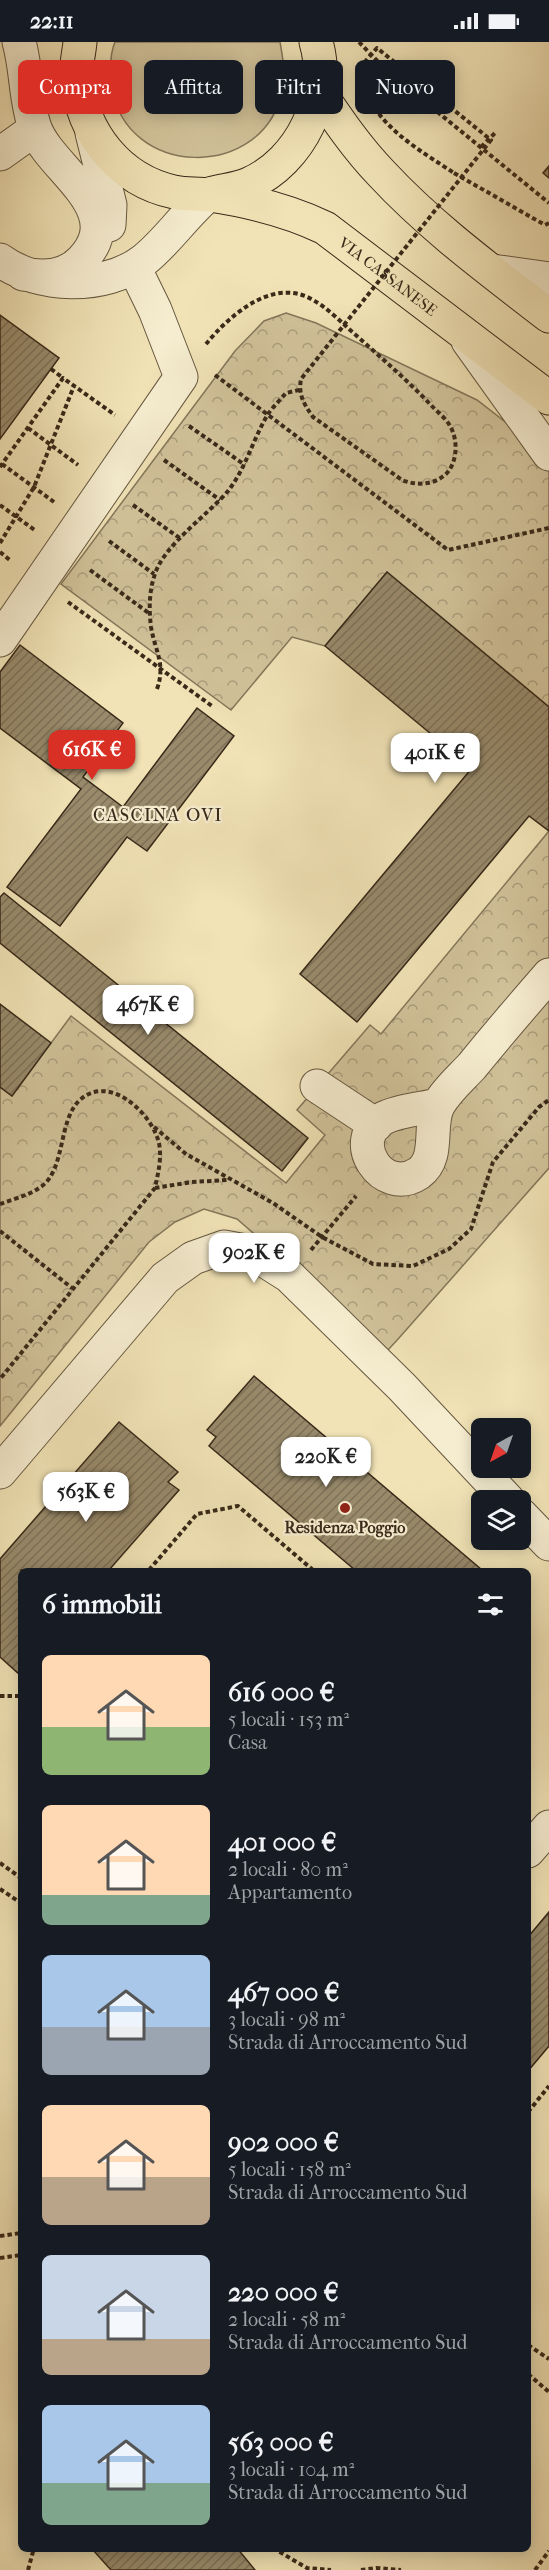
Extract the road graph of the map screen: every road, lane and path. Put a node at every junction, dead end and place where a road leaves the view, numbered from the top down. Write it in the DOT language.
graph roads {
  1 [pos="19,42"];
  2 [pos="80,42"];
  3 [pos="359,42"];
  4 [pos="311,114"];
  5 [pos="334,114"];
  6 [pos="35,129"];
  7 [pos="92,133"];
  8 [pos="491,140"];
  9 [pos="481,147"];
  10 [pos="0,154"];
  11 [pos="208,194"];
  12 [pos="549,202"];
  13 [pos="547,224"];
  14 [pos="549,231"];
  15 [pos="77,265"];
  16 [pos="12,267"];
  17 [pos="134,267"];
  18 [pos="492,271"];
  19 [pos="549,279"];
  20 [pos="549,316"];
  21 [pos="458,327"];
  22 [pos="187,368"];
  23 [pos="51,369"];
  24 [pos="63,378"];
  25 [pos="74,386"];
  26 [pos="299,390"];
  27 [pos="549,398"];
  28 [pos="161,407"];
  29 [pos="268,415"];
  30 [pos="140,437"];
  31 [pos="549,454"];
  32 [pos="245,465"];
  33 [pos="0,467"];
  34 [pos="220,500"];
  35 [pos="549,528"];
  36 [pos="0,543"];
  37 [pos="0,552"];
  38 [pos="40,582"];
  39 [pos="0,640"];
  40 [pos="161,669"];
  41 [pos="157,688"];
  42 [pos="212,706"];
  43 [pos="549,975"];
  44 [pos="317,1086"];
  45 [pos="438,1106"];
  46 [pos="376,1125"];
  47 [pos="377,1170"];
  48 [pos="229,1180"];
  49 [pos="155,1188"];
  50 [pos="0,1204"];
  51 [pos="0,1231"];
  52 [pos="289,1276"];
  53 [pos="72,1288"];
  54 [pos="0,1379"];
  55 [pos="0,1472"];
  56 [pos="499,1490"];
  57 [pos="531,1525"];
  58 [pos="549,1544"];
  59 [pos="151,1568"];
  60 [pos="311,1568"];
  61 [pos="0,1696"];
  62 [pos="18,1696"];
  63 [pos="549,1827"];
  64 [pos="531,1848"];
  65 [pos="0,1863"];
  66 [pos="18,1876"];
  67 [pos="0,1889"];
  68 [pos="18,1901"];
  69 [pos="549,2086"];
  70 [pos="531,2108"];
  71 [pos="18,2233"];
  72 [pos="0,2236"];
  73 [pos="18,2255"];
  74 [pos="0,2258"];
  75 [pos="531,2346"];
  76 [pos="549,2359"];
  77 [pos="531,2377"];
  78 [pos="549,2392"];
  79 [pos="549,2551"];
  80 [pos="33,2552"];
  81 [pos="280,2552"];
  82 [pos="28,2570"];
  83 [pos="331,2570"];
  84 [pos="361,2570"];
  85 [pos="401,2570"];
  86 [pos="535,2570"];
  1 -- 6 [label="street"];
  2 -- 7 [label="main road, VIA CASSANESE"];
  3 -- 9 [label="path"];
  4 -- 11 [label="main road, VIA CASSANESE"];
  5 -- 18 [label="main road"];
  6 -- 10 [label="street"];
  6 -- 15 [label="street"];
  7 -- 11 [label="main road, VIA CASSANESE"];
  7 -- 15 [label="street"];
  8 -- 9 [label="path, bridge"];
  8 -- 13 [label="path, bridge"];
  8 -- 26 [label="path, bridge"];
  9 -- 12 [label="path"];
  11 -- 17 [label="street"];
  11 -- 21 [label="main road, VIA CASSANESE"];
  13 -- 14 [label="path"];
  15 -- 16 [label="street"];
  16 -- 17 [label="street"];
  17 -- 22 [label="street"];
  18 -- 19 [label="street"];
  18 -- 20 [label="main road"];
  21 -- 27 [label="main road, VIA CASSANESE"];
  21 -- 31 [label="street"];
  22 -- 26 [label="path, bridge"];
  22 -- 28 [label="street"];
  22 -- 29 [label="path"];
  23 -- 24 [label="path"];
  24 -- 25 [label="path"];
  24 -- 33 [label="path"];
  25 -- 30 [label="path"];
  25 -- 36 [label="path"];
  26 -- 29 [label="path"];
  28 -- 30 [label="street"];
  28 -- 32 [label="path"];
  29 -- 32 [label="path"];
  29 -- 35 [label="path"];
  30 -- 34 [label="path"];
  30 -- 38 [label="street"];
  32 -- 34 [label="path"];
  34 -- 40 [label="path"];
  37 -- 38 [label="path"];
  38 -- 39 [label="street"];
  38 -- 40 [label="path"];
  40 -- 41 [label="path"];
  40 -- 42 [label="path"];
  43 -- 45 [label="street"];
  44 -- 46 [label="street"];
  45 -- 46 [label="street"];
  45 -- 47 [label="street"];
  46 -- 47 [label="street"];
  47 -- 52 [label="path"];
  48 -- 49 [label="path"];
  49 -- 50 [label="path"];
  49 -- 53 [label="path"];
  51 -- 53 [label="path"];
  52 -- 55 [label="street"];
  52 -- 56 [label="street"];
  53 -- 54 [label="path"];
  57 -- 58 [label="street"];
  59 -- 60 [label="path"];
  61 -- 62 [label="path"];
  63 -- 64 [label="street"];
  65 -- 66 [label="path"];
  67 -- 68 [label="path"];
  69 -- 70 [label="path"];
  71 -- 72 [label="path"];
  73 -- 74 [label="path"];
  75 -- 76 [label="path"];
  77 -- 78 [label="path"];
  79 -- 86 [label="path"];
  80 -- 82 [label="path"];
  81 -- 83 [label="path"];
  84 -- 85 [label="path"];
}
